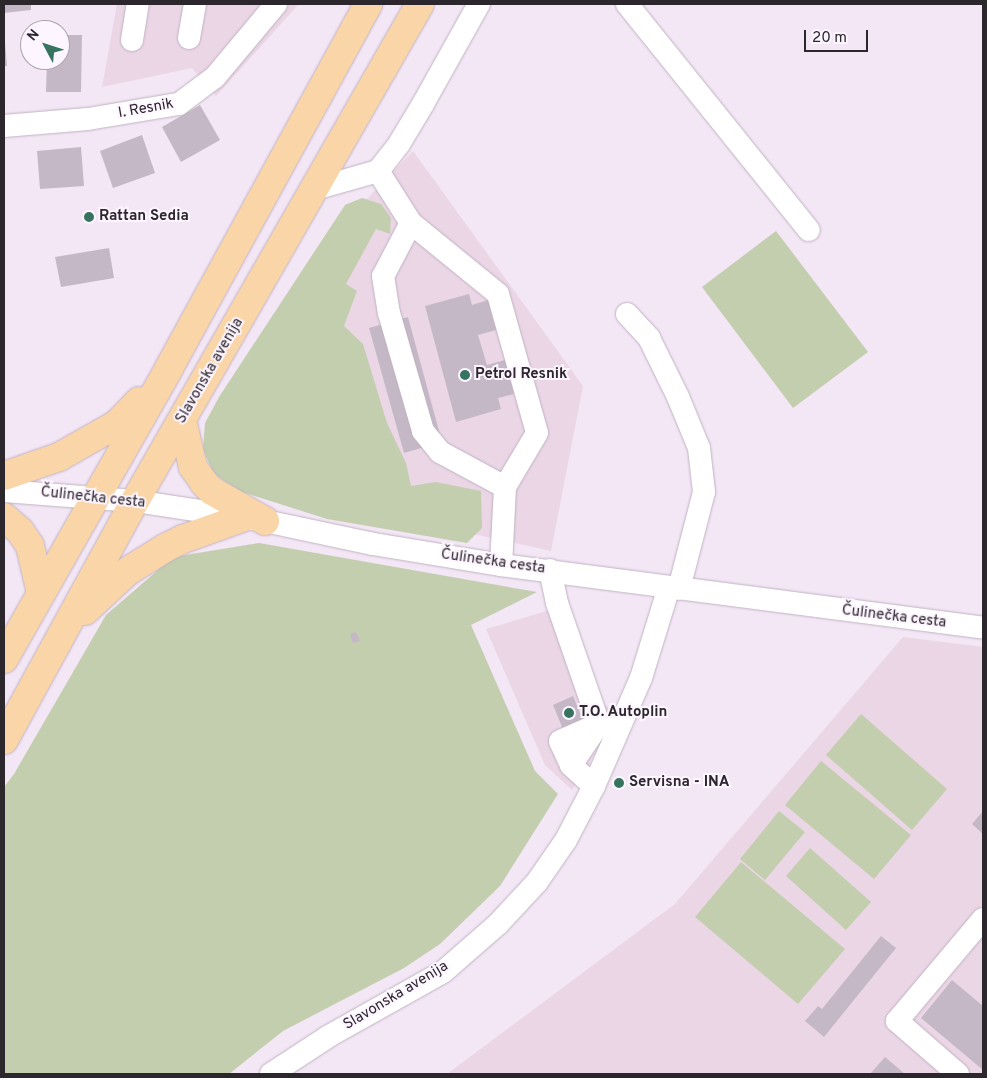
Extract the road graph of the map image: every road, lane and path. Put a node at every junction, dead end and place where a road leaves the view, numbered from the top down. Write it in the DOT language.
graph roads {
  1 [pos="138,4"];
  2 [pos="194,4"];
  3 [pos="276,4"];
  4 [pos="355,4"];
  5 [pos="368,4"];
  6 [pos="420,4"];
  7 [pos="479,4"];
  8 [pos="627,4"];
  9 [pos="351,34"];
  10 [pos="189,38"];
  11 [pos="132,40"];
  12 [pos="4,126"];
  13 [pos="378,171"];
  14 [pos="315,189"];
  15 [pos="411,224"];
  16 [pos="809,230"];
  17 [pos="627,314"];
  18 [pos="169,368"];
  19 [pos="182,420"];
  20 [pos="4,476"];
  21 [pos="505,487"];
  22 [pos="4,491"];
  23 [pos="96,497"];
  24 [pos="135,501"];
  25 [pos="4,517"];
  26 [pos="253,520"];
  27 [pos="501,565"];
  28 [pos="550,570"];
  29 [pos="674,588"];
  30 [pos="41,593"];
  31 [pos="983,628"];
  32 [pos="64,632"];
  33 [pos="4,659"];
  34 [pos="608,728"];
  35 [pos="4,740"];
  36 [pos="594,786"];
  37 [pos="983,919"];
  38 [pos="271,1074"];
  39 [pos="958,1074"];
  1 -- 11 [label="street"];
  2 -- 10 [label="street"];
  3 -- 12 [label="street, I. Resnik"];
  4 -- 9 [label="main road"];
  5 -- 9 [label="main road"];
  6 -- 14 [label="main road, Slavonska avenija"];
  7 -- 13 [label="street"];
  8 -- 16 [label="street"];
  9 -- 18 [label="main road"];
  13 -- 14 [label="street"];
  13 -- 15 [label="street"];
  14 -- 19 [label="main road, Slavonska avenija"];
  15 -- 21 [label="street"];
  15 -- 21 [label="street"];
  17 -- 29 [label="street, Slavonska avenija"];
  18 -- 20 [label="main road"];
  18 -- 23 [label="main road"];
  19 -- 24 [label="main road, Slavonska avenija"];
  19 -- 26 [label="main road"];
  21 -- 27 [label="street"];
  22 -- 23 [label="street, Čulinečka cesta"];
  23 -- 24 [label="street, Čulinečka cesta"];
  23 -- 30 [label="main road"];
  24 -- 26 [label="street, Čulinečka cesta"];
  24 -- 32 [label="main road, Slavonska avenija"];
  25 -- 30 [label="main road"];
  26 -- 27 [label="street, Čulinečka cesta"];
  26 -- 32 [label="main road"];
  27 -- 28 [label="street, Čulinečka cesta"];
  28 -- 29 [label="street, Čulinečka cesta"];
  28 -- 34 [label="street"];
  29 -- 31 [label="street, Čulinečka cesta"];
  29 -- 34 [label="street, Slavonska avenija"];
  30 -- 33 [label="main road"];
  32 -- 35 [label="main road, Slavonska avenija"];
  34 -- 36 [label="street, Slavonska avenija"];
  34 -- 36 [label="street"];
  36 -- 38 [label="street, Slavonska avenija"];
  37 -- 39 [label="street"];
}
